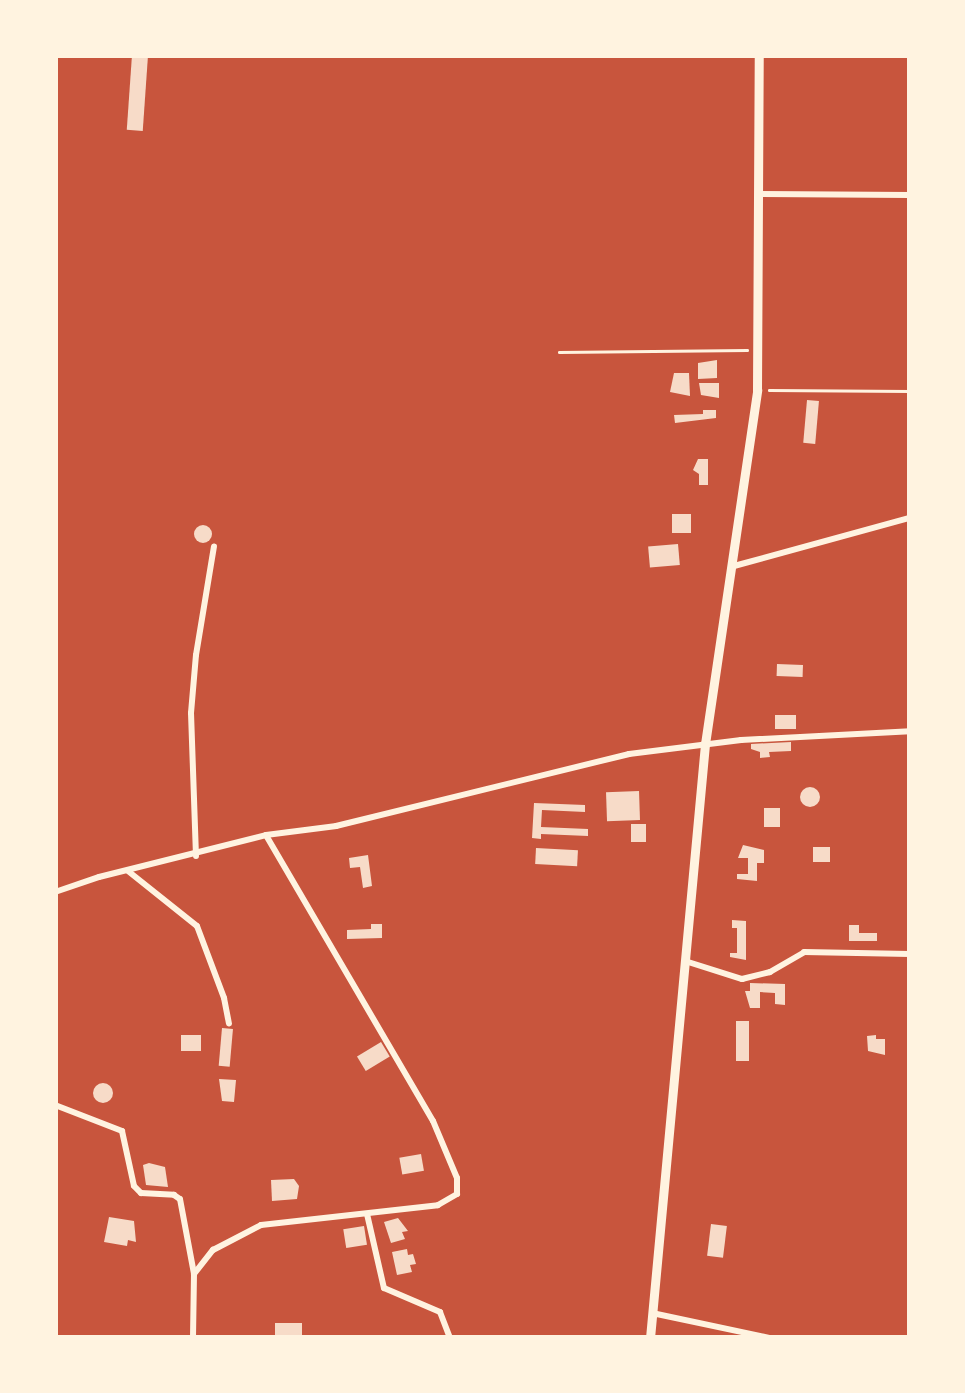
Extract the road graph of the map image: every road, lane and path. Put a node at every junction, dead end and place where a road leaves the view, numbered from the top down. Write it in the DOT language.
graph roads {
  1 [pos="759,55"];
  2 [pos="760,194"];
  3 [pos="910,196"];
  4 [pos="758,349"];
  5 [pos="559,352"];
  6 [pos="758,390"];
  7 [pos="910,391"];
  8 [pos="910,518"];
  9 [pos="214,546"];
  10 [pos="734,566"];
  11 [pos="910,731"];
  12 [pos="705,744"];
  13 [pos="266,835"];
  14 [pos="196,856"];
  15 [pos="127,870"];
  16 [pos="55,892"];
  17 [pos="910,954"];
  18 [pos="684,960"];
  19 [pos="229,1024"];
  20 [pos="55,1104"];
  21 [pos="367,1214"];
  22 [pos="194,1274"];
  23 [pos="652,1313"];
  24 [pos="193,1338"];
  25 [pos="450,1338"];
  26 [pos="650,1338"];
  27 [pos="770,1338"];
  1 -- 2 [label="street"];
  2 -- 3 [label="street"];
  2 -- 4 [label="street"];
  4 -- 5 [label="path"];
  4 -- 6 [label="street"];
  6 -- 7 [label="path"];
  6 -- 10 [label="street"];
  8 -- 10 [label="street"];
  9 -- 14 [label="street"];
  10 -- 12 [label="street"];
  11 -- 12 [label="street"];
  12 -- 13 [label="street"];
  12 -- 18 [label="street"];
  13 -- 14 [label="street"];
  13 -- 21 [label="street"];
  14 -- 15 [label="street"];
  15 -- 16 [label="street"];
  15 -- 19 [label="street"];
  17 -- 18 [label="street"];
  18 -- 23 [label="street"];
  20 -- 22 [label="street"];
  21 -- 22 [label="street"];
  21 -- 25 [label="street"];
  22 -- 24 [label="street"];
  23 -- 26 [label="street"];
  23 -- 27 [label="street"];
}
